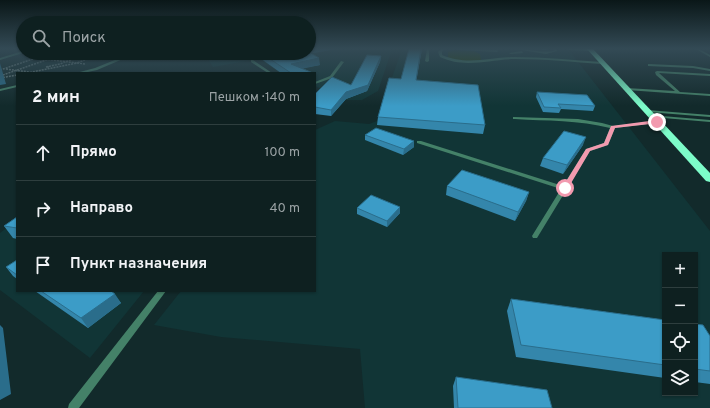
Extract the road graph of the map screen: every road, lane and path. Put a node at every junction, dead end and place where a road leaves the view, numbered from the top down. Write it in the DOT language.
graph roads {
  1 [pos="22,68"];
  2 [pos="52,68"];
  3 [pos="96,68"];
  4 [pos="338,68"];
  5 [pos="607,68"];
  6 [pos="699,68"];
  7 [pos="5,69"];
  8 [pos="0,70"];
  9 [pos="17,70"];
  10 [pos="710,70"];
  11 [pos="31,72"];
  12 [pos="82,72"];
  13 [pos="16,75"];
  14 [pos="710,75"];
  15 [pos="0,77"];
  16 [pos="316,83"];
  17 [pos="16,86"];
  18 [pos="627,89"];
  19 [pos="0,90"];
  20 [pos="679,93"];
  21 [pos="710,95"];
  22 [pos="652,116"];
  23 [pos="710,116"];
  24 [pos="515,118"];
  25 [pos="710,121"];
  26 [pos="613,127"];
  27 [pos="418,142"];
  28 [pos="710,179"];
  29 [pos="565,188"];
  30 [pos="535,236"];
  31 [pos="161,292"];
  32 [pos="73,408"];
  1 -- 9 [label="path"];
  2 -- 11 [label="path"];
  3 -- 12 [label="lane"];
  4 -- 16 [label="lane"];
  5 -- 18 [label="highway"];
  6 -- 10 [label="lane"];
  7 -- 8 [label="path"];
  7 -- 9 [label="path"];
  9 -- 11 [label="path"];
  9 -- 15 [label="path"];
  13 -- 15 [label="path"];
  14 -- 20 [label="lane"];
  17 -- 19 [label="lane"];
  18 -- 20 [label="lane"];
  18 -- 22 [label="highway"];
  20 -- 21 [label="lane"];
  22 -- 23 [label="lane"];
  22 -- 25 [label="lane"];
  22 -- 26 [label="lane"];
  22 -- 28 [label="highway"];
  24 -- 26 [label="lane"];
  26 -- 29 [label="lane"];
  27 -- 29 [label="lane"];
  29 -- 30 [label="lane"];
  31 -- 32 [label="lane"];
}
